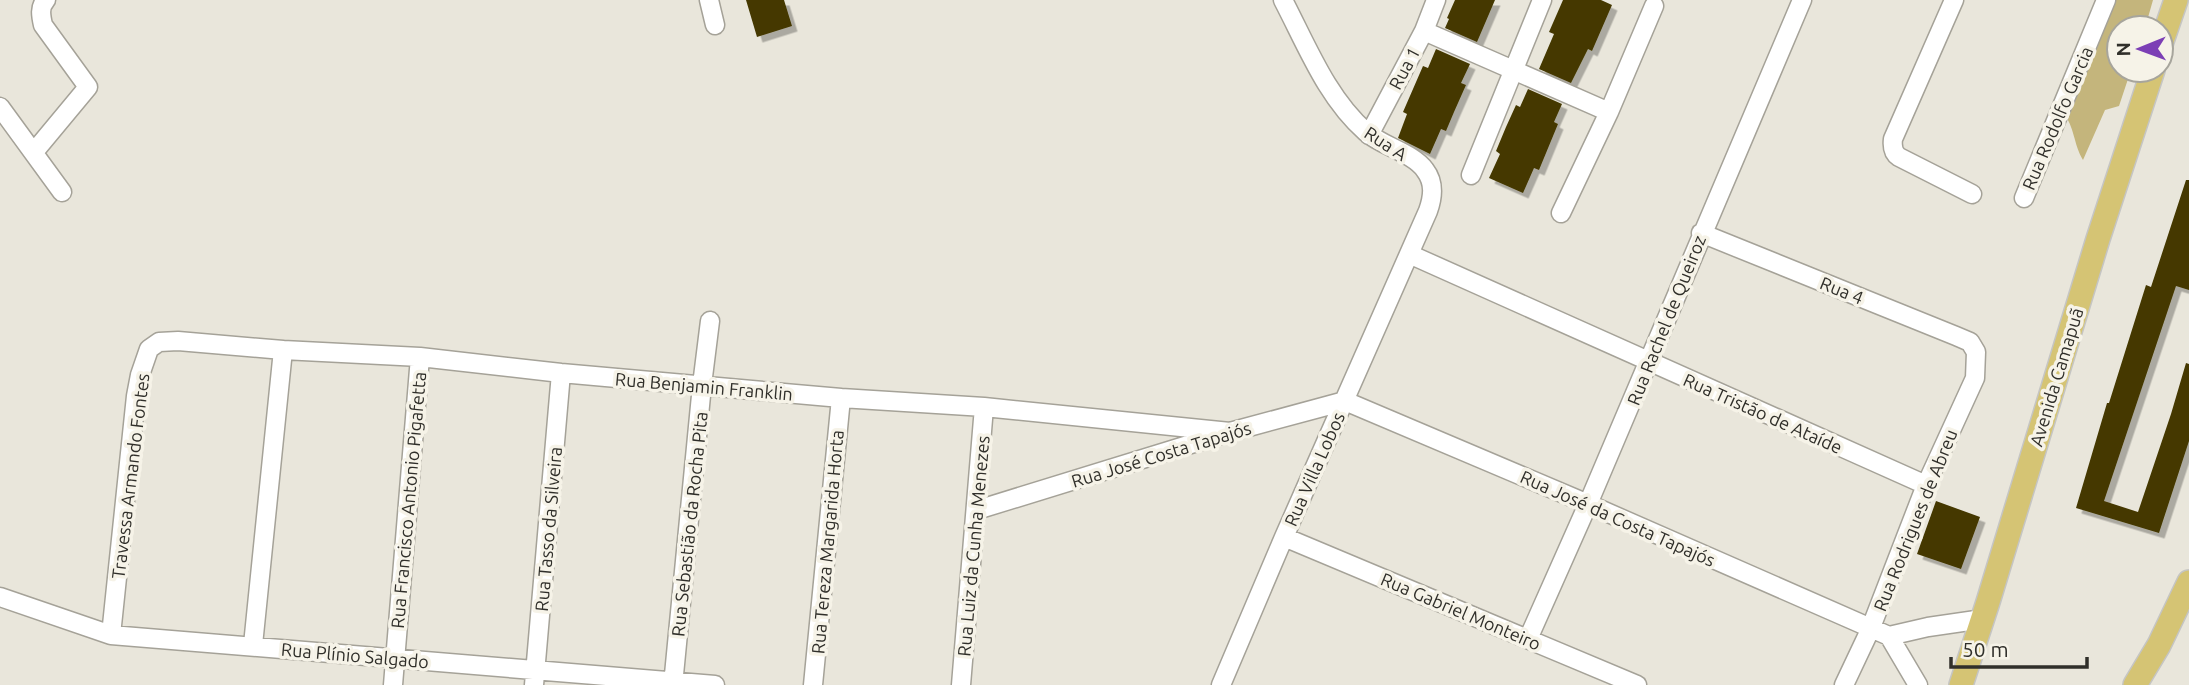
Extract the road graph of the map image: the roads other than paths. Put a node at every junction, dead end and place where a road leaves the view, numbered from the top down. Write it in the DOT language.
graph roads {
  1 [pos="46,0"];
  2 [pos="709,0"];
  3 [pos="1283,0"];
  4 [pos="1436,0"];
  5 [pos="1542,0"];
  6 [pos="1802,0"];
  7 [pos="1954,0"];
  8 [pos="2106,0"];
  9 [pos="1654,6"];
  10 [pos="715,25"];
  11 [pos="1424,31"];
  12 [pos="1513,70"];
  13 [pos="2148,84"];
  14 [pos="0,107"];
  15 [pos="1609,112"];
  16 [pos="1368,135"];
  17 [pos="34,152"];
  18 [pos="1471,175"];
  19 [pos="62,192"];
  20 [pos="1972,194"];
  21 [pos="2024,198"];
  22 [pos="1561,214"];
  23 [pos="1701,233"];
  24 [pos="1409,254"];
  25 [pos="710,321"];
  26 [pos="178,341"];
  27 [pos="283,350"];
  28 [pos="1976,352"];
  29 [pos="420,358"];
  30 [pos="1648,363"];
  31 [pos="561,373"];
  32 [pos="702,385"];
  33 [pos="841,398"];
  34 [pos="1345,401"];
  35 [pos="984,407"];
  36 [pos="1230,432"];
  37 [pos="1926,485"];
  38 [pos="1588,504"];
  39 [pos="976,510"];
  40 [pos="1284,537"];
  41 [pos="2189,582"];
  42 [pos="0,597"];
  43 [pos="1983,620"];
  44 [pos="1870,630"];
  45 [pos="111,635"];
  46 [pos="1889,636"];
  47 [pos="1528,639"];
  48 [pos="253,645"];
  49 [pos="395,659"];
  50 [pos="535,678"];
  51 [pos="673,683"];
  52 [pos="393,685"];
  53 [pos="715,685"];
  54 [pos="813,685"];
  55 [pos="961,685"];
  56 [pos="1221,685"];
  57 [pos="1637,685"];
  58 [pos="1844,685"];
  59 [pos="1918,685"];
  60 [pos="1961,685"];
  61 [pos="2135,685"];
  1 -- 17 [label="street"];
  2 -- 10 [label="street"];
  3 -- 16 [label="street, Rua A"];
  4 -- 11 [label="street, Rua 1"];
  5 -- 12 [label="street"];
  6 -- 23 [label="street, Rua Rachel de Queiroz"];
  7 -- 20 [label="street"];
  8 -- 21 [label="street, Rua Rodolfo Garcia"];
  9 -- 15 [label="street"];
  11 -- 12 [label="street"];
  11 -- 16 [label="street, Rua 1"];
  12 -- 15 [label="street"];
  12 -- 18 [label="street"];
  13 -- 43 [label="main road, Avenida Camapuã"];
  14 -- 17 [label="street"];
  15 -- 22 [label="street"];
  16 -- 24 [label="street, Rua A"];
  17 -- 19 [label="street"];
  23 -- 28 [label="street, Rua 4"];
  23 -- 30 [label="street, Rua Rachel de Queiroz"];
  24 -- 30 [label="street, Rua Tristão de Ataíde"];
  24 -- 34 [label="street, Rua Villa Lobos"];
  25 -- 32 [label="street, Rua Sebastião da Rocha Pita"];
  26 -- 27 [label="street, Rua Benjamin Franklin"];
  26 -- 45 [label="street, Travessa Armando Fontes"];
  27 -- 29 [label="street, Rua Benjamin Franklin"];
  27 -- 48 [label="street"];
  28 -- 37 [label="street, Rua Rodrigues de Abreu"];
  29 -- 31 [label="street, Rua Benjamin Franklin"];
  29 -- 49 [label="street, Rua Francisco Antonio Pigafetta"];
  30 -- 37 [label="street, Rua Tristão de Ataíde"];
  30 -- 38 [label="street, Rua Rachel de Queiroz"];
  31 -- 32 [label="street, Rua Benjamin Franklin"];
  31 -- 50 [label="street, Rua Tasso da Silveira"];
  32 -- 33 [label="street, Rua Benjamin Franklin"];
  32 -- 51 [label="street, Rua Sebastião da Rocha Pita"];
  33 -- 35 [label="street, Rua Benjamin Franklin"];
  33 -- 54 [label="street, Rua Tereza Margarida Horta"];
  34 -- 36 [label="street, Rua José Costa Tapajós"];
  34 -- 38 [label="street, Rua José da Costa Tapajós"];
  34 -- 40 [label="street, Rua Villa Lobos"];
  35 -- 36 [label="street, Rua Benjamin Franklin"];
  35 -- 39 [label="street, Rua Luiz da Cunha Menezes"];
  36 -- 39 [label="street, Rua José Costa Tapajós"];
  37 -- 44 [label="street, Rua Rodrigues de Abreu"];
  38 -- 44 [label="street, Rua José da Costa Tapajós"];
  38 -- 47 [label="street, Rua Rachel de Queiroz"];
  39 -- 55 [label="street, Rua Luiz da Cunha Menezes"];
  40 -- 47 [label="street, Rua Gabriel Monteiro"];
  40 -- 56 [label="street, Rua Villa Lobos"];
  41 -- 61 [label="main road"];
  42 -- 45 [label="street, Rua Plínio Salgado"];
  43 -- 46 [label="street"];
  43 -- 60 [label="main road, Avenida Camapuã"];
  44 -- 46 [label="street, Rua José da Costa Tapajós"];
  44 -- 58 [label="street, Rua Rodrigues de Abreu"];
  45 -- 48 [label="street, Rua Plínio Salgado"];
  46 -- 59 [label="street"];
  47 -- 57 [label="street, Rua Gabriel Monteiro"];
  48 -- 49 [label="street, Rua Plínio Salgado"];
  49 -- 50 [label="street, Rua Plínio Salgado"];
  49 -- 52 [label="street, Rua Francisco Antonio Pigafetta"];
  50 -- 51 [label="street, Rua Plínio Salgado"];
  51 -- 53 [label="street, Rua Plínio Salgado"];
}
